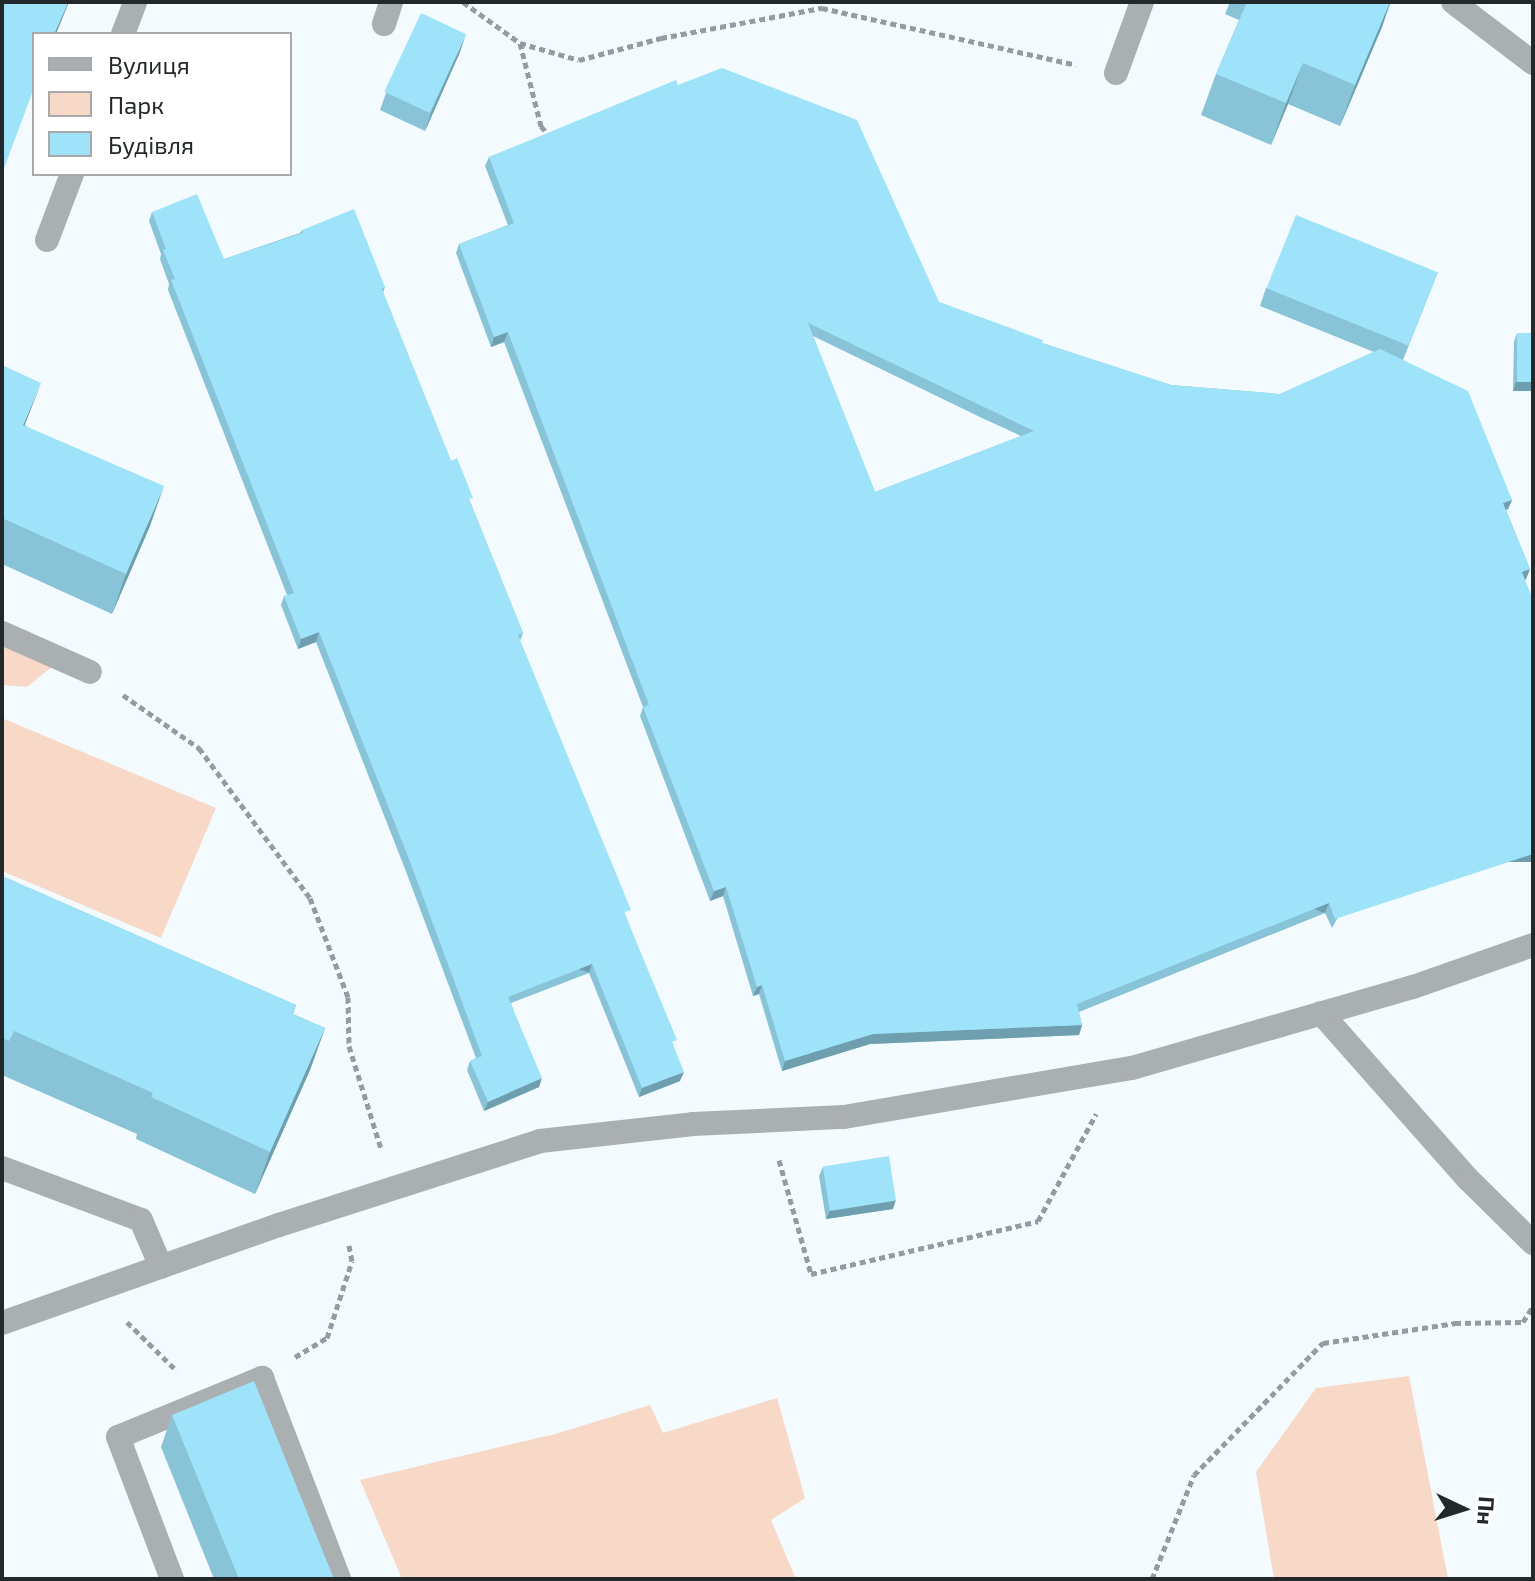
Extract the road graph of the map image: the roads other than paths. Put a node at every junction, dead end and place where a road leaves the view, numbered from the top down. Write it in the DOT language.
graph roads {
  1 [pos="135,2"];
  2 [pos="1142,2"];
  3 [pos="1453,2"];
  4 [pos="124,32"];
  5 [pos="1533,63"];
  6 [pos="1116,73"];
  7 [pos="71,176"];
  8 [pos="47,240"];
  9 [pos="2,633"];
  10 [pos="90,672"];
  11 [pos="1533,945"];
  12 [pos="1321,1013"];
  13 [pos="2,1168"];
  14 [pos="1533,1243"];
  15 [pos="161,1267"];
  16 [pos="2,1323"];
  17 [pos="172,1579"];
  18 [pos="339,1579"];
  1 -- 4 [label="street"];
  2 -- 6 [label="street"];
  3 -- 5 [label="street"];
  7 -- 8 [label="street"];
  9 -- 10 [label="street"];
  11 -- 12 [label="street"];
  12 -- 14 [label="street"];
  12 -- 15 [label="street"];
  13 -- 15 [label="street"];
  15 -- 16 [label="street"];
  17 -- 18 [label="street"];
}
